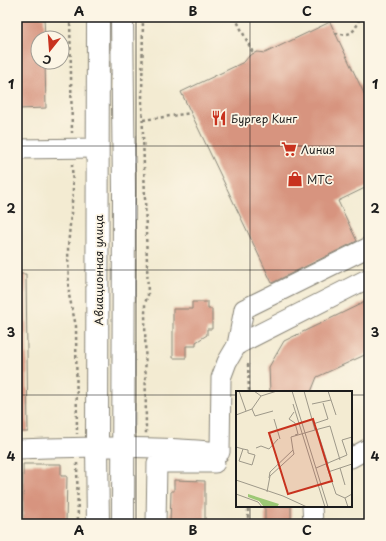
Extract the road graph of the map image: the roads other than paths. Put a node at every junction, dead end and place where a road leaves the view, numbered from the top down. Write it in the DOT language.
graph roads {
  1 [pos="98,17"];
  2 [pos="122,17"];
  3 [pos="98,148"];
  4 [pos="17,149"];
  5 [pos="369,247"];
  6 [pos="369,278"];
  7 [pos="237,345"];
  8 [pos="87,447"];
  9 [pos="123,447"];
  10 [pos="17,448"];
  11 [pos="369,448"];
  12 [pos="352,457"];
  13 [pos="215,463"];
  14 [pos="312,507"];
  15 [pos="98,524"];
  16 [pos="123,524"];
  17 [pos="156,524"];
  18 [pos="313,524"];
  1 -- 3 [label="main road, Авиационная улица"];
  2 -- 9 [label="main road"];
  3 -- 4 [label="street"];
  3 -- 8 [label="main road, Авиационная улица"];
  5 -- 7 [label="street"];
  6 -- 7 [label="street"];
  7 -- 9 [label="street"];
  8 -- 9 [label="street"];
  8 -- 10 [label="street"];
  8 -- 15 [label="main road, Авиационная улица"];
  9 -- 16 [label="main road"];
  11 -- 12 [label="street"];
  13 -- 17 [label="street"];
  14 -- 18 [label="street"];
}
